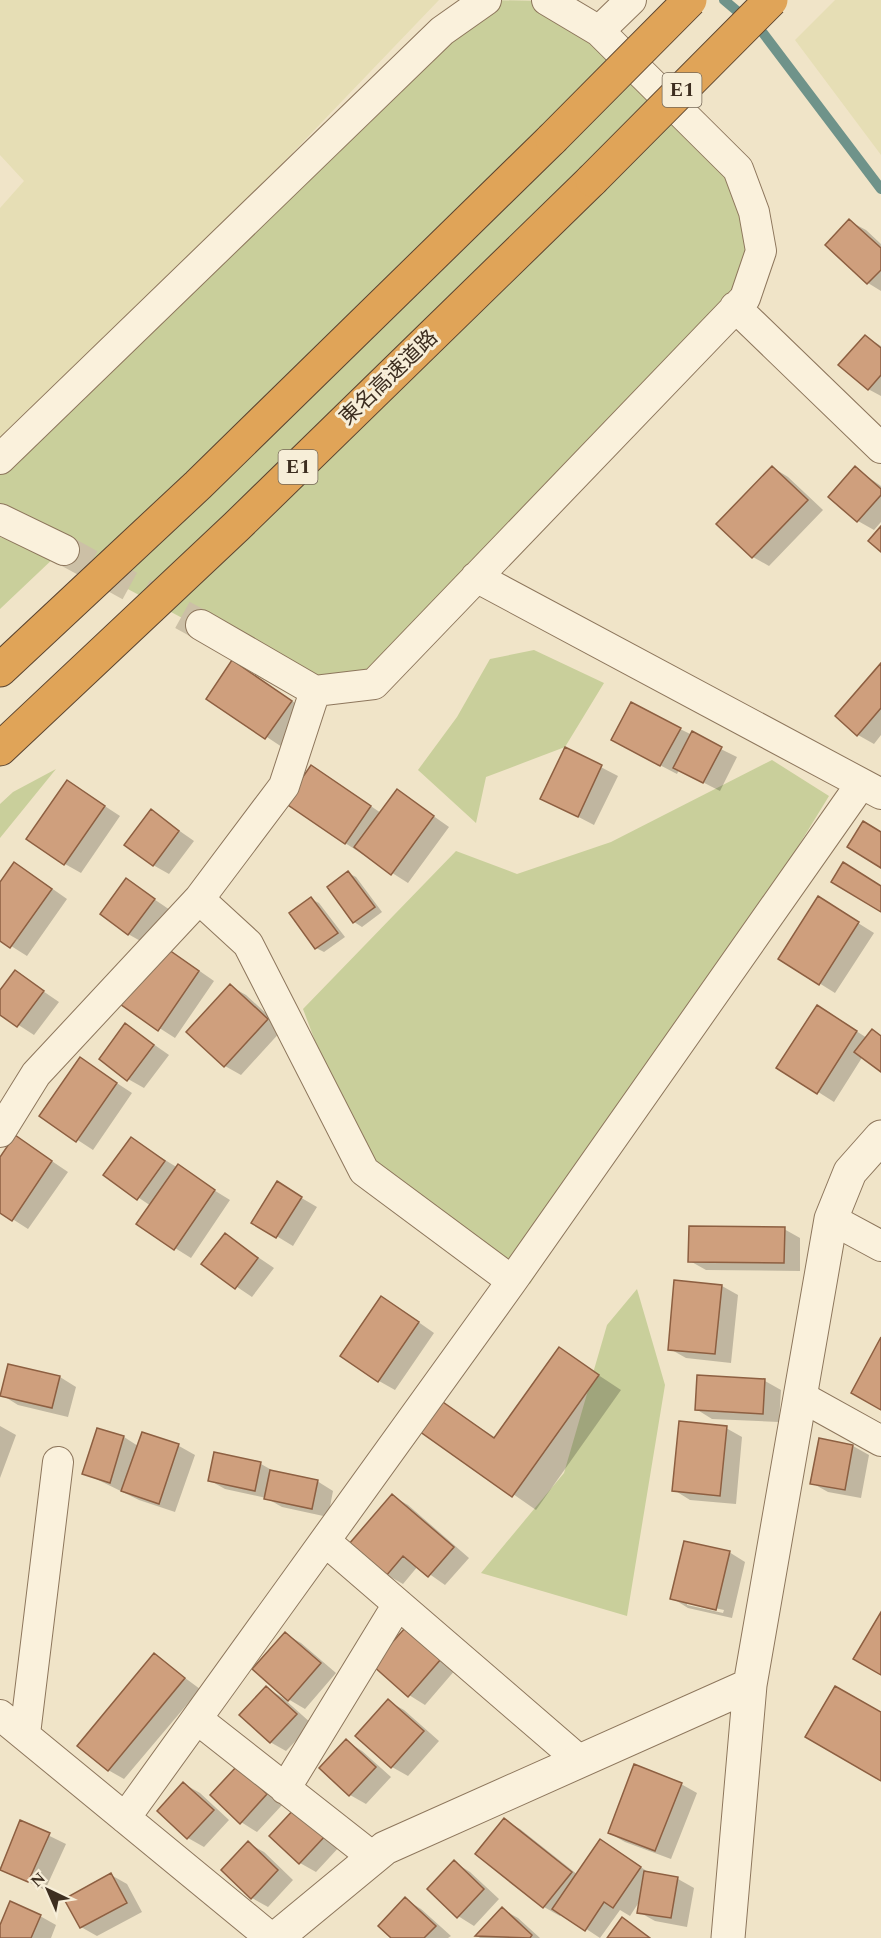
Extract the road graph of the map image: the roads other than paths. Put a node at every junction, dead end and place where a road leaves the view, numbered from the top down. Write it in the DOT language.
graph roads {
  1 [pos="486,0"];
  2 [pos="547,0"];
  3 [pos="631,0"];
  4 [pos="690,0"];
  5 [pos="771,0"];
  6 [pos="599,31"];
  7 [pos="735,307"];
  8 [pos="881,448"];
  9 [pos="0,459"];
  10 [pos="0,519"];
  11 [pos="64,550"];
  12 [pos="476,578"];
  13 [pos="201,625"];
  14 [pos="0,670"];
  15 [pos="315,691"];
  16 [pos="0,749"];
  17 [pos="871,789"];
  18 [pos="199,899"];
  19 [pos="0,1132"];
  20 [pos="881,1137"];
  21 [pos="831,1219"];
  22 [pos="881,1246"];
  23 [pos="512,1281"];
  24 [pos="800,1396"];
  25 [pos="881,1441"];
  26 [pos="58,1462"];
  27 [pos="325,1541"];
  28 [pos="398,1604"];
  29 [pos="750,1685"];
  30 [pos="0,1715"];
  31 [pos="197,1719"];
  32 [pos="25,1734"];
  33 [pos="580,1761"];
  34 [pos="285,1789"];
  35 [pos="125,1818"];
  36 [pos="374,1858"];
  37 [pos="271,1938"];
  38 [pos="276,1938"];
  39 [pos="729,1938"];
  1 -- 9 [label="street"];
  2 -- 6 [label="street"];
  3 -- 6 [label="street"];
  4 -- 14 [label="highway, E1, bridge"];
  5 -- 16 [label="highway, 東名高速道路 / E1, bridge"];
  6 -- 7 [label="street"];
  7 -- 8 [label="street"];
  7 -- 12 [label="street"];
  10 -- 11 [label="street"];
  12 -- 15 [label="street"];
  12 -- 17 [label="street"];
  13 -- 15 [label="street"];
  15 -- 18 [label="street"];
  17 -- 23 [label="street"];
  18 -- 19 [label="street"];
  18 -- 23 [label="street"];
  20 -- 21 [label="street"];
  21 -- 22 [label="street"];
  21 -- 24 [label="street"];
  23 -- 27 [label="street"];
  24 -- 25 [label="street"];
  24 -- 29 [label="street"];
  26 -- 32 [label="street"];
  27 -- 28 [label="street"];
  27 -- 31 [label="street"];
  28 -- 33 [label="street"];
  28 -- 34 [label="street"];
  29 -- 33 [label="street"];
  29 -- 39 [label="street"];
  30 -- 32 [label="street"];
  31 -- 34 [label="street"];
  31 -- 35 [label="street"];
  32 -- 35 [label="street"];
  33 -- 36 [label="street"];
  34 -- 36 [label="street"];
  35 -- 37 [label="street"];
  36 -- 38 [label="street"];
}
